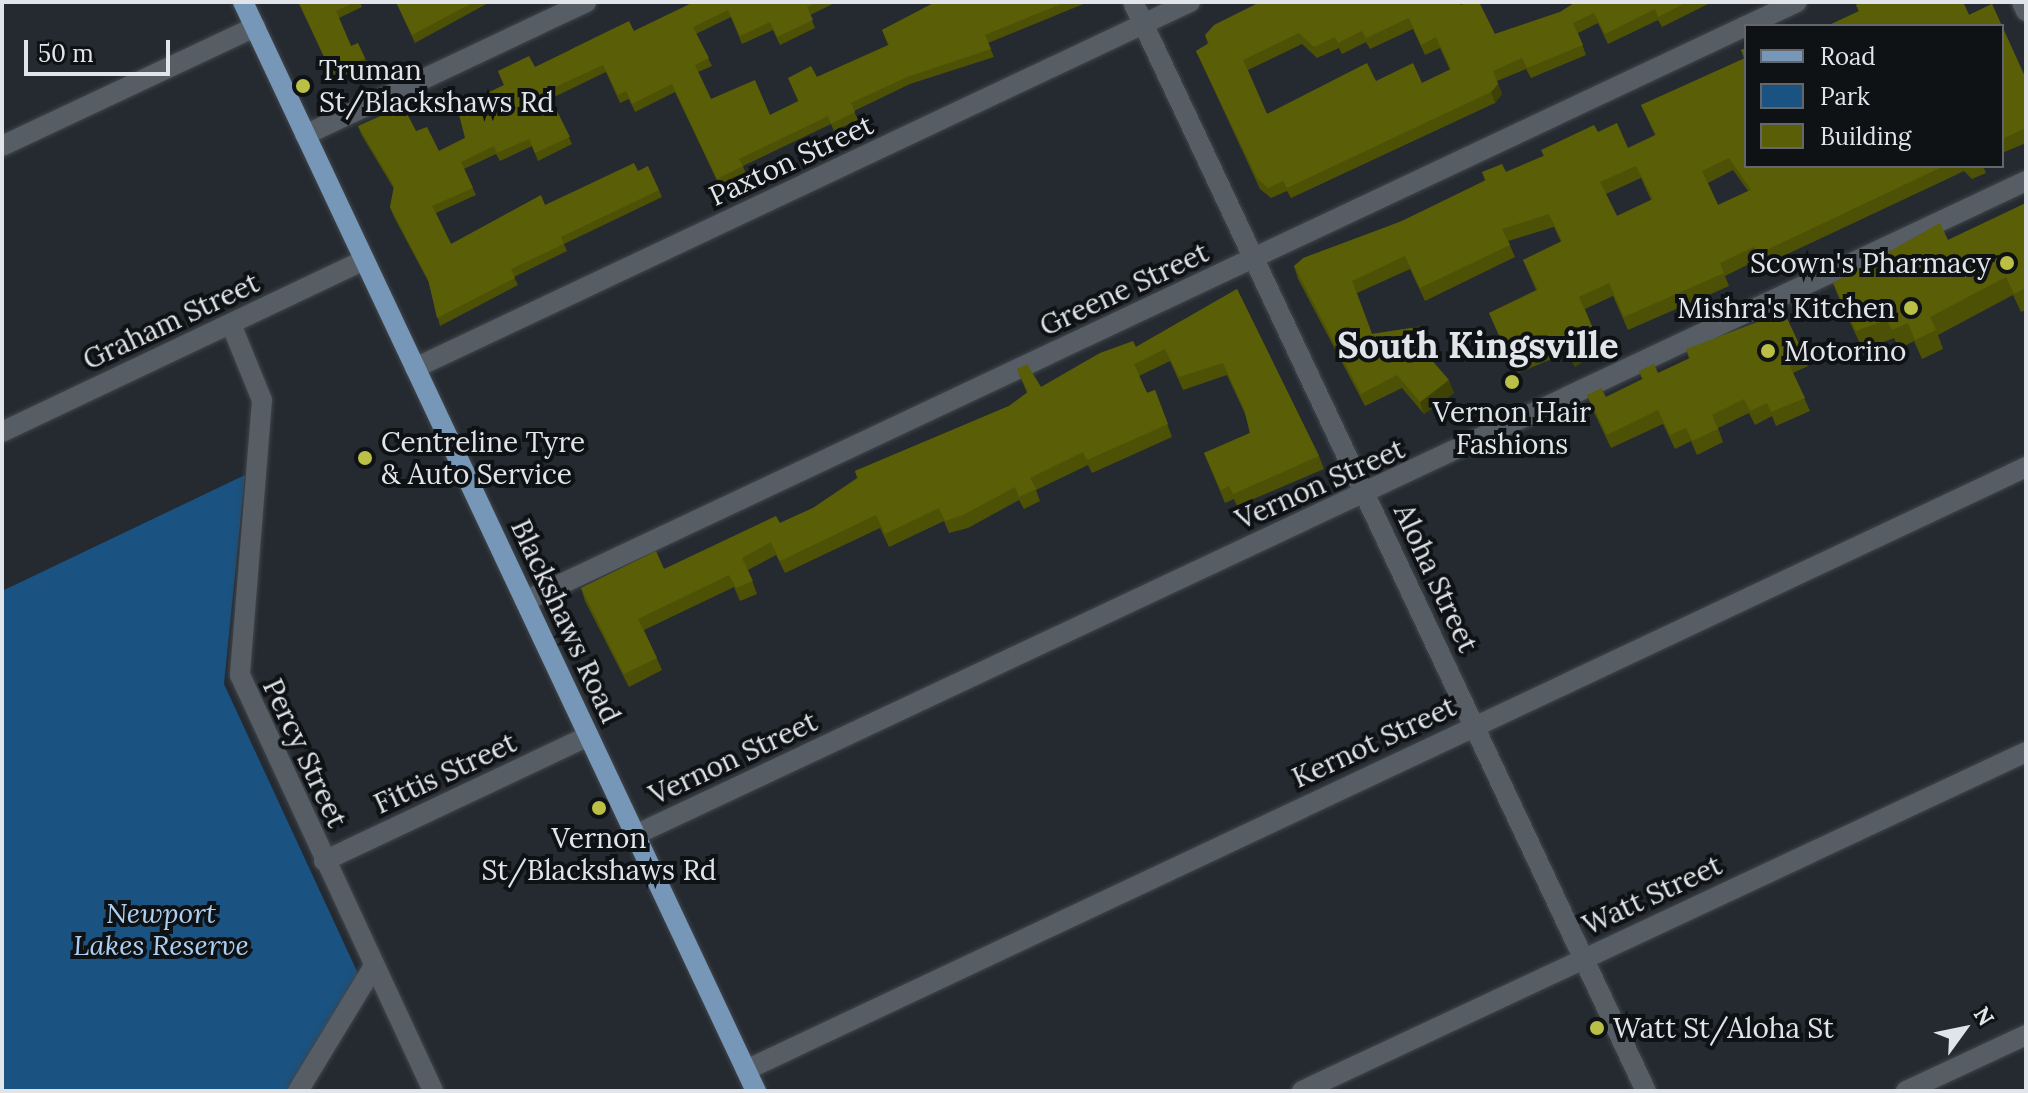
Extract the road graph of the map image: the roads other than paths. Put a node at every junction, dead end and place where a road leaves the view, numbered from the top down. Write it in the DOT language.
graph roads {
  1 [pos="243,2"];
  2 [pos="586,2"];
  3 [pos="1133,2"];
  4 [pos="1190,2"];
  5 [pos="1797,2"];
  6 [pos="2022,2"];
  7 [pos="2026,11"];
  8 [pos="1144,24"];
  9 [pos="1750,24"];
  10 [pos="255,27"];
  11 [pos="1744,27"];
  12 [pos="305,135"];
  13 [pos="2,146"];
  14 [pos="2026,181"];
  15 [pos="1253,259"];
  16 [pos="364,260"];
  17 [pos="231,324"];
  18 [pos="415,368"];
  19 [pos="2,432"];
  20 [pos="2026,467"];
  21 [pos="1365,494"];
  22 [pos="525,601"];
  23 [pos="1475,725"];
  24 [pos="589,736"];
  25 [pos="2026,752"];
  26 [pos="635,835"];
  27 [pos="324,861"];
  28 [pos="1584,957"];
  29 [pos="374,966"];
  30 [pos="2026,1035"];
  31 [pos="746,1070"];
  32 [pos="298,1091"];
  33 [pos="433,1091"];
  34 [pos="756,1091"];
  35 [pos="1302,1091"];
  36 [pos="1646,1091"];
  37 [pos="1906,1091"];
  1 -- 10 [label="main road, Blackshaws Road"];
  2 -- 12 [label="street"];
  3 -- 8 [label="street, Aloha Street"];
  4 -- 8 [label="street, Paxton Street"];
  5 -- 9 [label="street, Greene Street"];
  6 -- 7 [label="street"];
  8 -- 15 [label="street, Aloha Street"];
  8 -- 18 [label="street, Paxton Street"];
  10 -- 12 [label="main road, Blackshaws Road"];
  10 -- 13 [label="street"];
  11 -- 15 [label="street, Greene Street"];
  12 -- 16 [label="main road, Blackshaws Road"];
  14 -- 21 [label="street, Vernon Street"];
  15 -- 21 [label="street, Aloha Street"];
  15 -- 22 [label="street, Greene Street"];
  16 -- 17 [label="street, Graham Street"];
  16 -- 18 [label="main road, Blackshaws Road"];
  17 -- 19 [label="street, Graham Street"];
  17 -- 27 [label="street, Percy Street"];
  18 -- 22 [label="main road, Blackshaws Road"];
  20 -- 23 [label="street, Kernot Street"];
  21 -- 23 [label="street, Aloha Street"];
  21 -- 26 [label="street, Vernon Street"];
  22 -- 24 [label="main road, Blackshaws Road"];
  23 -- 28 [label="street, Aloha Street"];
  23 -- 31 [label="street, Kernot Street"];
  24 -- 26 [label="main road, Blackshaws Road"];
  24 -- 27 [label="street, Fittis Street"];
  25 -- 28 [label="street, Watt Street"];
  26 -- 31 [label="main road, Blackshaws Road"];
  27 -- 29 [label="street, Percy Street"];
  28 -- 35 [label="street, Watt Street"];
  28 -- 36 [label="street, Aloha Street"];
  29 -- 32 [label="street"];
  29 -- 33 [label="street, Percy Street"];
  30 -- 37 [label="street"];
  31 -- 34 [label="main road, Blackshaws Road"];
}
